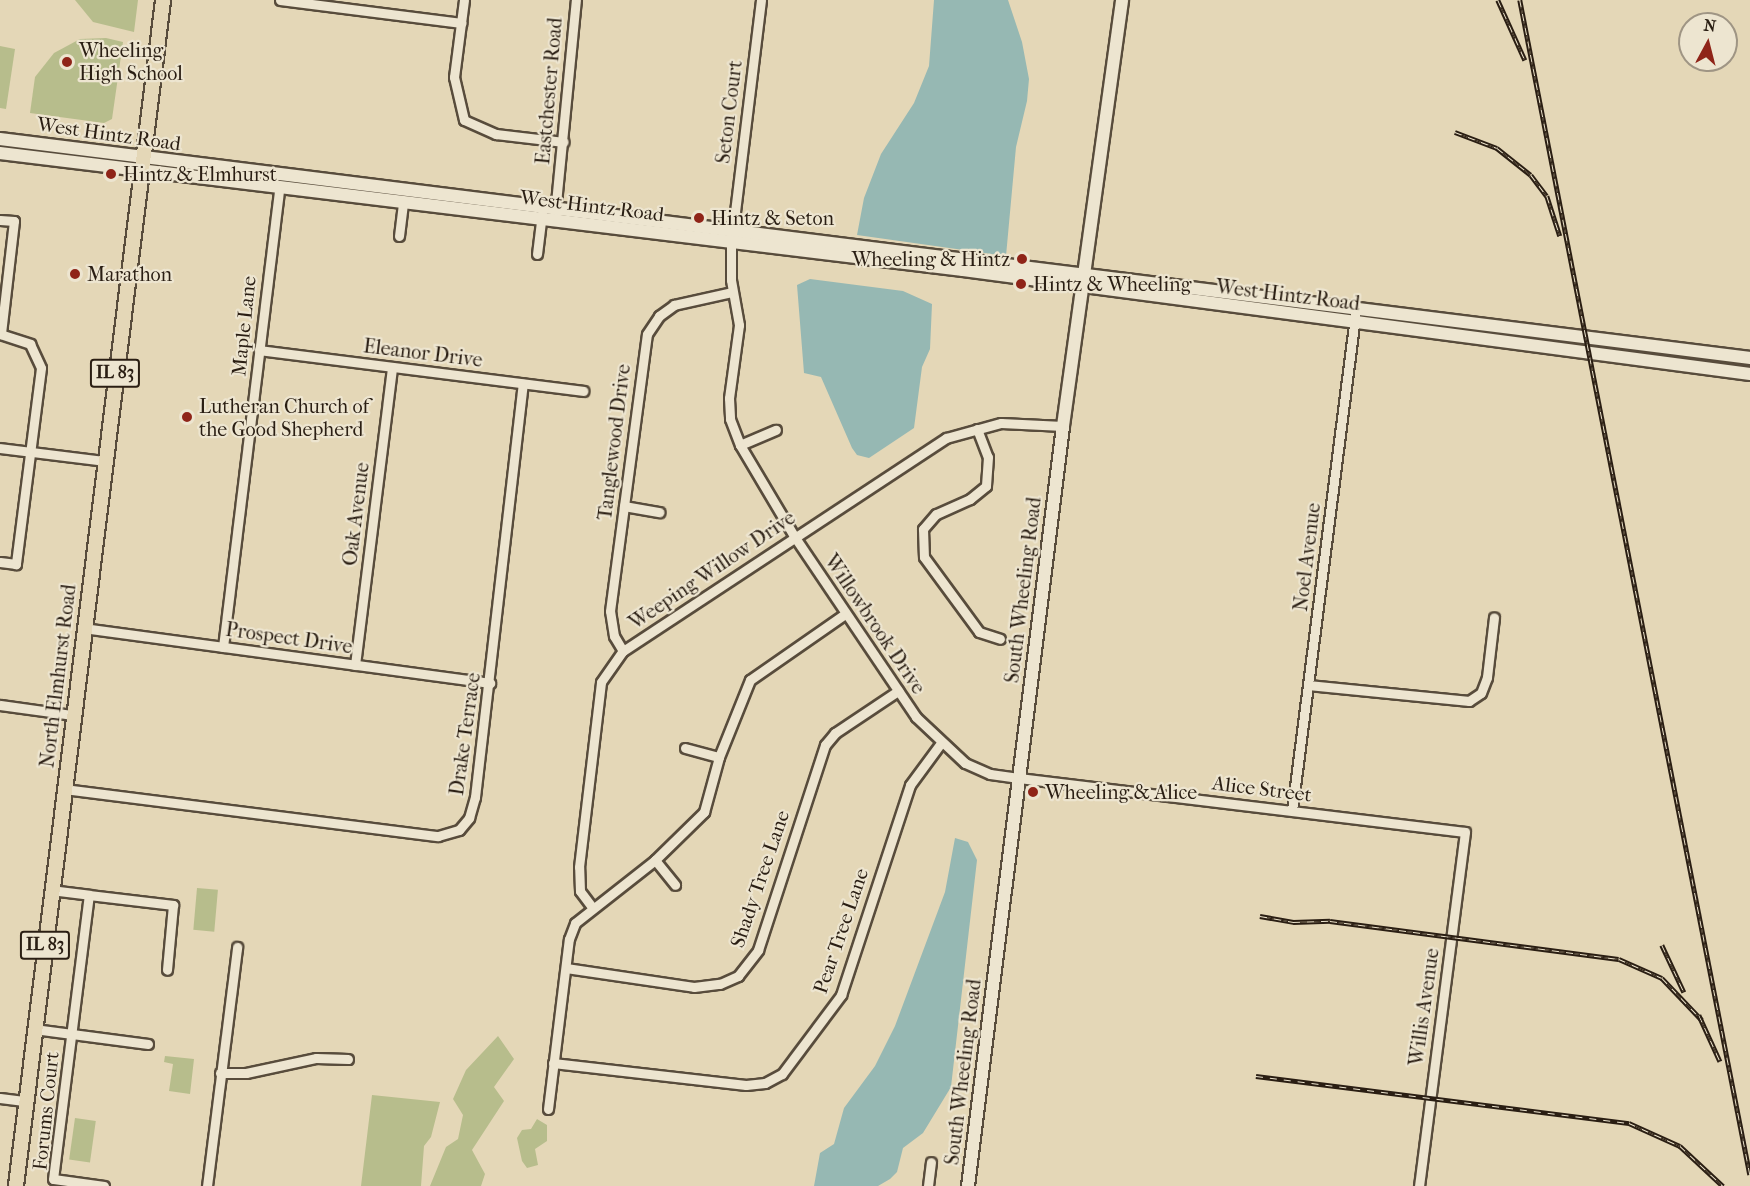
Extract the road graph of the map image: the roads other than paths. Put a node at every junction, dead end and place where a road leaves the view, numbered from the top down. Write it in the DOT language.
graph roads {
  1 [pos="162,0"];
  2 [pos="280,0"];
  3 [pos="464,0"];
  4 [pos="576,0"];
  5 [pos="761,0"];
  6 [pos="1122,0"];
  7 [pos="462,23"];
  8 [pos="0,139"];
  9 [pos="564,142"];
  10 [pos="0,153"];
  11 [pos="140,165"];
  12 [pos="279,189"];
  13 [pos="403,203"];
  14 [pos="549,205"];
  15 [pos="541,219"];
  16 [pos="0,220"];
  17 [pos="554,221"];
  18 [pos="733,229"];
  19 [pos="399,236"];
  20 [pos="731,243"];
  21 [pos="537,254"];
  22 [pos="1084,273"];
  23 [pos="1083,287"];
  24 [pos="732,292"];
  25 [pos="1356,309"];
  26 [pos="1355,323"];
  27 [pos="0,334"];
  28 [pos="259,350"];
  29 [pos="1750,358"];
  30 [pos="392,367"];
  31 [pos="1750,374"];
  32 [pos="523,384"];
  33 [pos="583,391"];
  34 [pos="1063,426"];
  35 [pos="977,429"];
  36 [pos="776,430"];
  37 [pos="740,445"];
  38 [pos="0,448"];
  39 [pos="30,451"];
  40 [pos="105,460"];
  41 [pos="624,506"];
  42 [pos="659,512"];
  43 [pos="794,536"];
  44 [pos="0,562"];
  45 [pos="845,614"];
  46 [pos="1494,617"];
  47 [pos="83,628"];
  48 [pos="1000,639"];
  49 [pos="223,647"];
  50 [pos="623,651"];
  51 [pos="355,665"];
  52 [pos="490,683"];
  53 [pos="1308,685"];
  54 [pos="898,691"];
  55 [pos="0,705"];
  56 [pos="72,715"];
  57 [pos="941,743"];
  58 [pos="685,748"];
  59 [pos="719,757"];
  60 [pos="1019,778"];
  61 [pos="64,789"];
  62 [pos="1293,810"];
  63 [pos="1465,832"];
  64 [pos="655,860"];
  65 [pos="675,885"];
  66 [pos="51,890"];
  67 [pos="89,895"];
  68 [pos="591,907"];
  69 [pos="237,947"];
  70 [pos="566,968"];
  71 [pos="167,970"];
  72 [pos="34,1029"];
  73 [pos="72,1034"];
  74 [pos="148,1044"];
  75 [pos="348,1059"];
  76 [pos="553,1063"];
  77 [pos="220,1073"];
  78 [pos="0,1098"];
  79 [pos="26,1101"];
  80 [pos="548,1109"];
  81 [pos="931,1162"];
  82 [pos="16,1186"];
  83 [pos="104,1186"];
  84 [pos="207,1186"];
  85 [pos="928,1186"];
  86 [pos="968,1186"];
  87 [pos="1419,1186"];
  1 -- 11 [label="main road, IL 83"];
  2 -- 7 [label="street"];
  3 -- 7 [label="street"];
  4 -- 9 [label="street, Eastchester Road"];
  5 -- 18 [label="street, Seton Court"];
  6 -- 22 [label="main road, South Wheeling Road"];
  7 -- 9 [label="street"];
  8 -- 11 [label="main road, West Hintz Road"];
  9 -- 14 [label="street, Eastchester Road"];
  10 -- 11 [label="main road, West Hintz Road"];
  11 -- 12 [label="main road, West Hintz Road"];
  11 -- 14 [label="main road, West Hintz Road"];
  11 -- 40 [label="main road, North Elmhurst Road / IL 83"];
  12 -- 13 [label="main road, West Hintz Road"];
  12 -- 28 [label="street, Maple Lane"];
  13 -- 15 [label="main road, West Hintz Road"];
  13 -- 19 [label="street"];
  14 -- 15 [label="street"];
  14 -- 17 [label="street, Eastchester Road"];
  14 -- 18 [label="main road, West Hintz Road"];
  15 -- 17 [label="main road, West Hintz Road"];
  15 -- 21 [label="street"];
  16 -- 27 [label="street"];
  17 -- 20 [label="main road, West Hintz Road"];
  18 -- 20 [label="street, Willowbrook Drive"];
  18 -- 22 [label="main road, West Hintz Road"];
  20 -- 23 [label="main road, West Hintz Road"];
  20 -- 24 [label="street, Willowbrook Drive"];
  22 -- 23 [label="main road, South Wheeling Road"];
  22 -- 25 [label="main road, West Hintz Road"];
  23 -- 26 [label="main road, West Hintz Road"];
  23 -- 34 [label="main road, South Wheeling Road"];
  24 -- 37 [label="street, Willowbrook Drive"];
  24 -- 41 [label="street, Tanglewood Drive"];
  25 -- 26 [label="street, Noel Avenue"];
  25 -- 29 [label="main road, West Hintz Road"];
  26 -- 31 [label="main road, West Hintz Road"];
  26 -- 53 [label="street, Noel Avenue"];
  27 -- 39 [label="street"];
  28 -- 30 [label="street, Eleanor Drive"];
  28 -- 49 [label="street, Maple Lane"];
  30 -- 32 [label="street, Eleanor Drive"];
  30 -- 51 [label="street, Oak Avenue"];
  32 -- 33 [label="street, Eleanor Drive"];
  32 -- 52 [label="street, Drake Terrace"];
  34 -- 35 [label="street, Weeping Willow Drive"];
  34 -- 60 [label="main road, South Wheeling Road"];
  35 -- 43 [label="street, Weeping Willow Drive"];
  35 -- 48 [label="street"];
  36 -- 37 [label="street"];
  37 -- 43 [label="street, Willowbrook Drive"];
  38 -- 39 [label="street"];
  39 -- 40 [label="street"];
  39 -- 44 [label="street"];
  40 -- 47 [label="main road, North Elmhurst Road / IL 83"];
  41 -- 42 [label="street"];
  41 -- 50 [label="street, Tanglewood Drive"];
  43 -- 45 [label="street, Willowbrook Drive"];
  43 -- 50 [label="street, Weeping Willow Drive"];
  45 -- 54 [label="street, Willowbrook Drive"];
  45 -- 59 [label="street"];
  46 -- 53 [label="street"];
  47 -- 49 [label="street, Prospect Drive"];
  47 -- 56 [label="main road, North Elmhurst Road / IL 83"];
  49 -- 51 [label="street, Prospect Drive"];
  50 -- 68 [label="street, Weeping Willow Drive"];
  51 -- 52 [label="street, Prospect Drive"];
  52 -- 61 [label="street, Drake Terrace"];
  53 -- 62 [label="street, Noel Avenue"];
  54 -- 57 [label="street, Willowbrook Drive"];
  54 -- 70 [label="street, Shady Tree Lane"];
  55 -- 56 [label="street"];
  56 -- 61 [label="main road, North Elmhurst Road / IL 83"];
  57 -- 60 [label="street, Willowbrook Drive"];
  57 -- 76 [label="street, Pear Tree Lane"];
  58 -- 59 [label="street"];
  59 -- 64 [label="street"];
  60 -- 62 [label="street, Alice Street"];
  60 -- 86 [label="main road, South Wheeling Road"];
  61 -- 66 [label="main road, North Elmhurst Road / IL 83"];
  62 -- 63 [label="street, Alice Street"];
  63 -- 87 [label="street, Willis Avenue"];
  64 -- 65 [label="street"];
  64 -- 68 [label="street"];
  66 -- 67 [label="street"];
  66 -- 72 [label="main road, North Elmhurst Road / IL 83"];
  67 -- 71 [label="street"];
  67 -- 73 [label="street, Forums Court"];
  68 -- 70 [label="street"];
  69 -- 77 [label="street"];
  70 -- 76 [label="street"];
  72 -- 73 [label="street, Forums Court"];
  72 -- 79 [label="main road, North Elmhurst Road / IL 83"];
  73 -- 74 [label="street, Forums Court"];
  73 -- 83 [label="street, Forums Court"];
  75 -- 77 [label="street"];
  76 -- 80 [label="street"];
  77 -- 84 [label="street"];
  78 -- 79 [label="street"];
  79 -- 82 [label="main road, North Elmhurst Road / IL 83"];
  81 -- 85 [label="street"];
}
